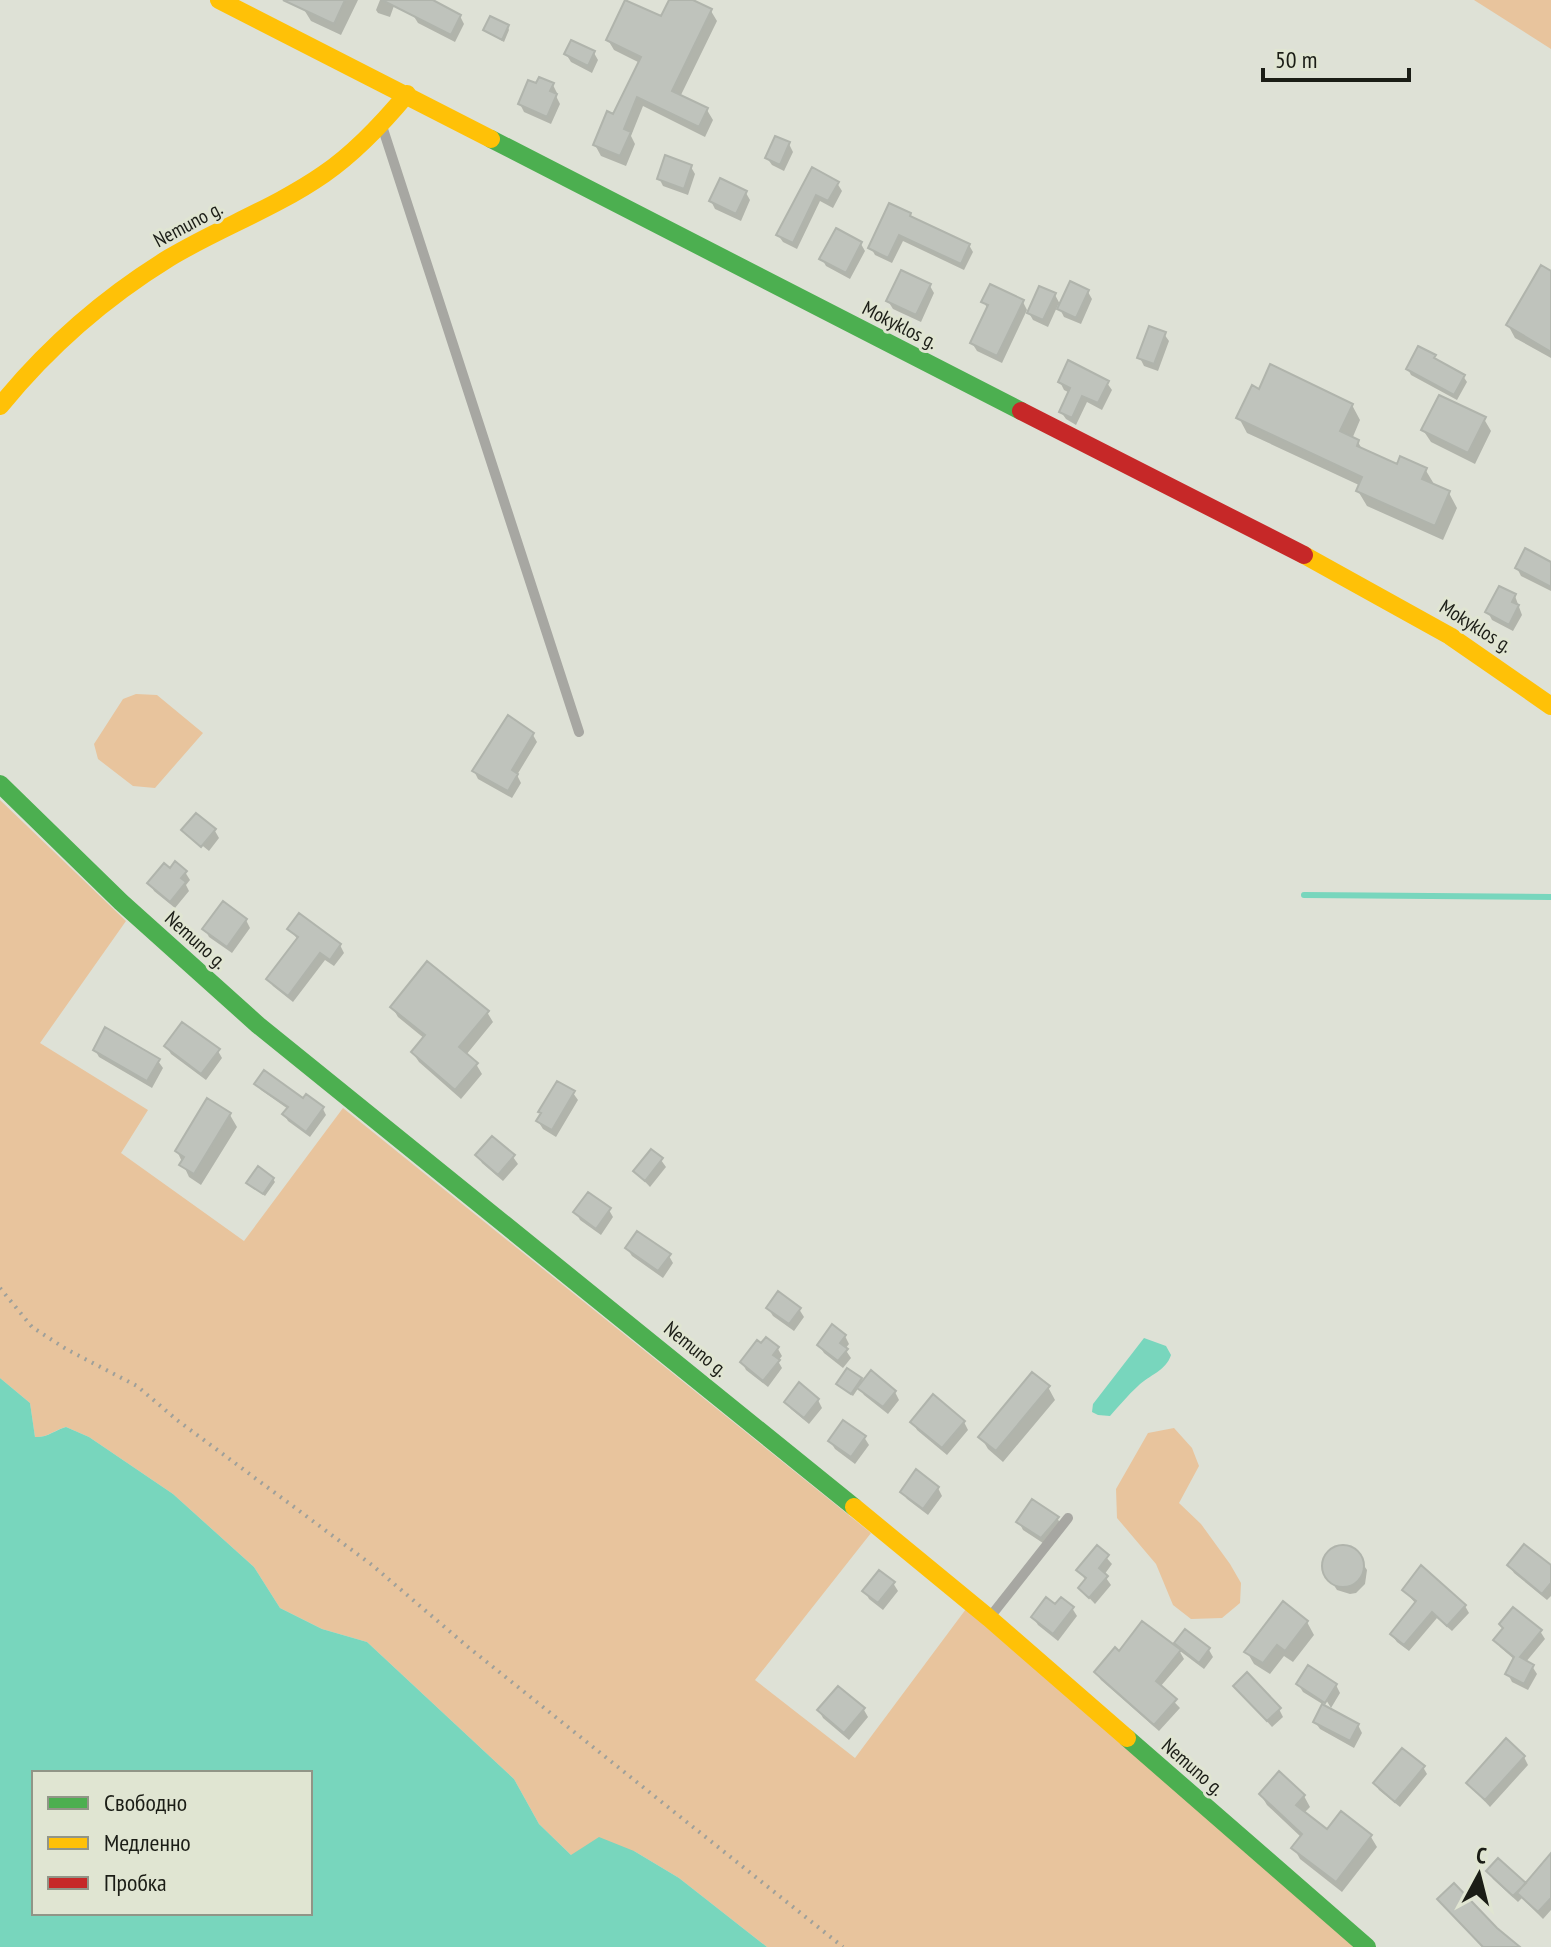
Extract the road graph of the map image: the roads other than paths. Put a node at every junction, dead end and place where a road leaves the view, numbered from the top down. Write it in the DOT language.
graph roads {
  1 [pos="219,0"];
  2 [pos="407,94"];
  3 [pos="382,125"];
  4 [pos="0,406"];
  5 [pos="1551,706"];
  6 [pos="579,732"];
  7 [pos="0,784"];
  8 [pos="1068,1518"];
  9 [pos="989,1618"];
  10 [pos="1367,1947"];
  1 -- 2 [label="street, Mokyklos g."];
  2 -- 3 [label="street, Nemuno g."];
  2 -- 5 [label="street, Mokyklos g."];
  3 -- 4 [label="street, Nemuno g."];
  3 -- 6 [label="lane"];
  7 -- 9 [label="street, Nemuno g."];
  8 -- 9 [label="lane"];
  9 -- 10 [label="street, Nemuno g."];
}
